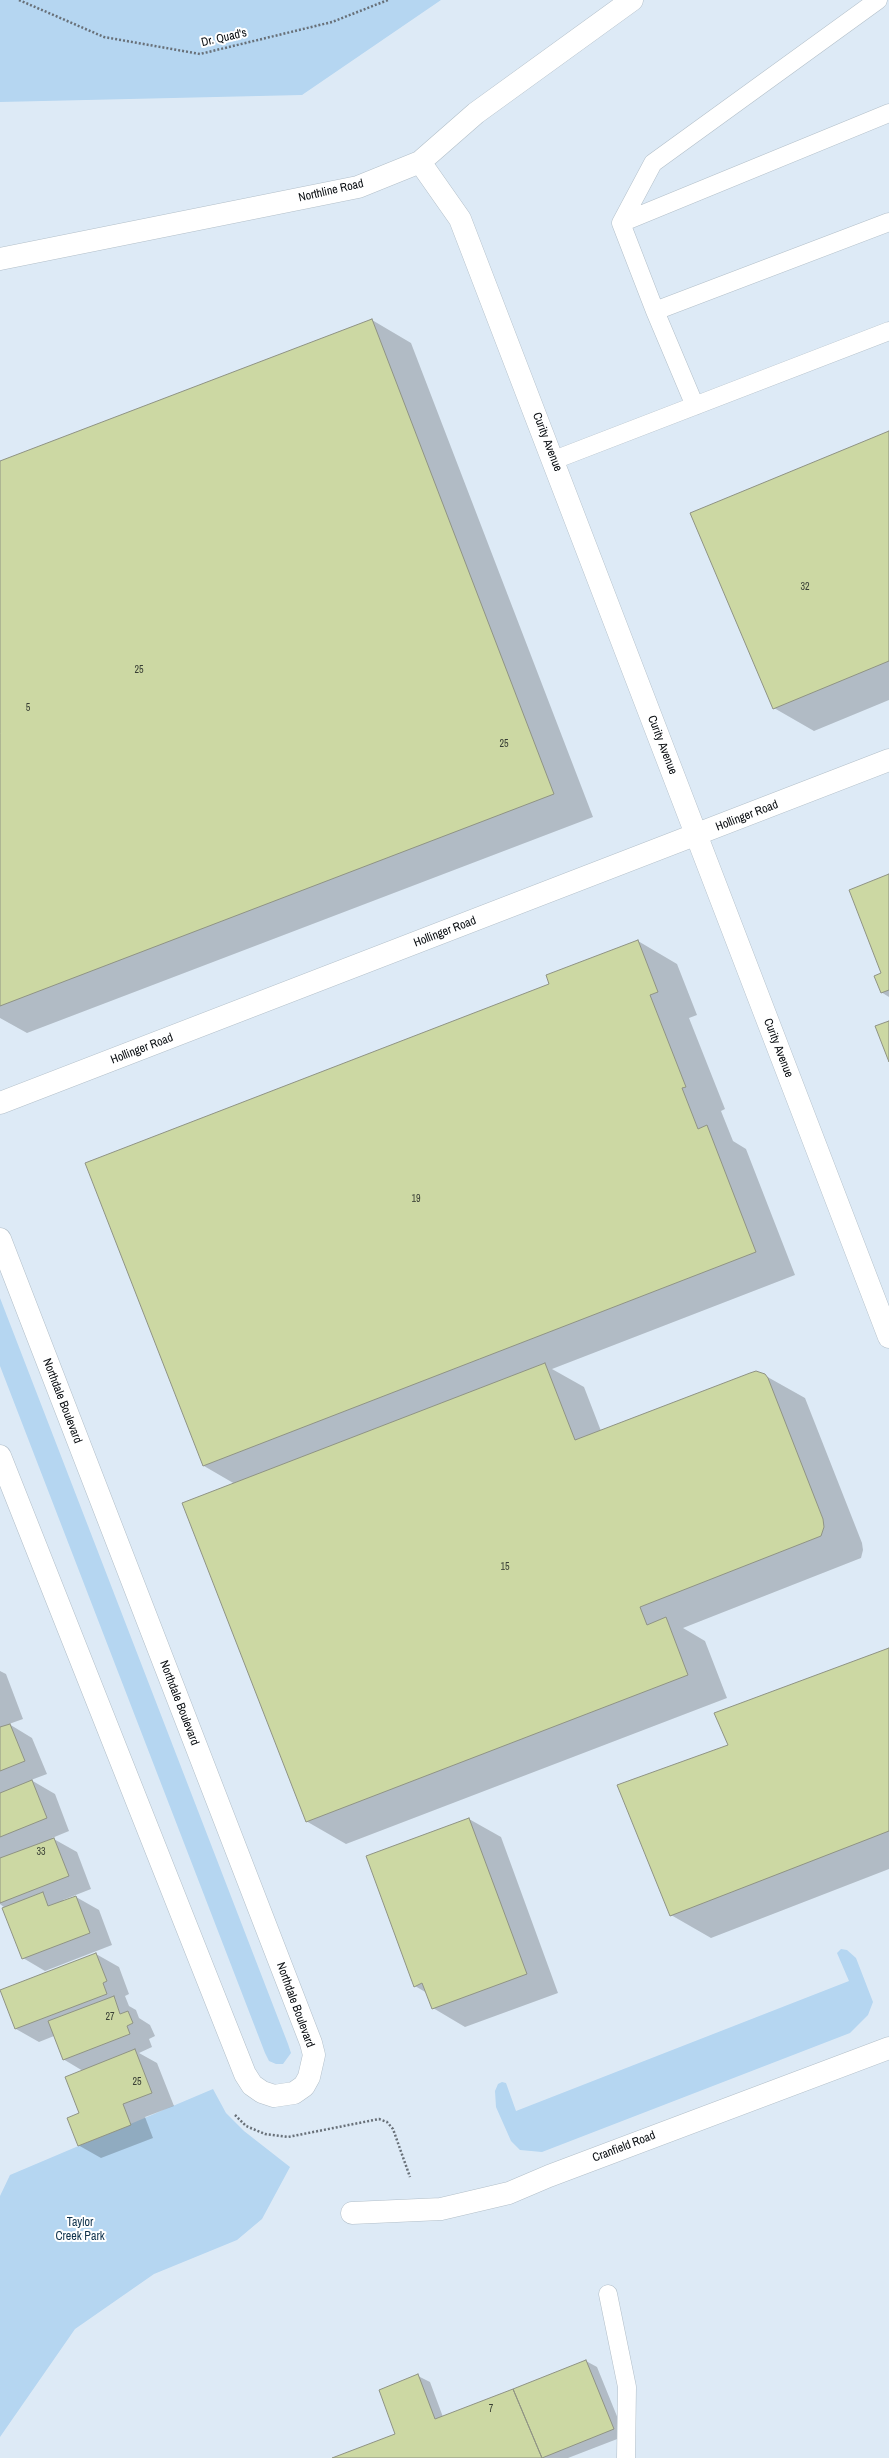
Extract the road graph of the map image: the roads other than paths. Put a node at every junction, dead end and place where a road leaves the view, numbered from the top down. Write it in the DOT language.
graph roads {
  1 [pos="632,0"];
  2 [pos="878,0"];
  3 [pos="889,113"];
  4 [pos="420,162"];
  5 [pos="889,222"];
  6 [pos="621,223"];
  7 [pos="0,259"];
  8 [pos="656,311"];
  9 [pos="889,331"];
  10 [pos="695,406"];
  11 [pos="554,460"];
  12 [pos="889,760"];
  13 [pos="697,836"];
  14 [pos="0,1103"];
  15 [pos="0,1239"];
  16 [pos="889,1337"];
  17 [pos="0,1456"];
  18 [pos="889,2048"];
  19 [pos="352,2213"];
  20 [pos="608,2294"];
  21 [pos="626,2458"];
  1 -- 4 [label="street, Northline Road"];
  2 -- 6 [label="lane"];
  3 -- 6 [label="lane"];
  4 -- 7 [label="street, Northline Road"];
  4 -- 11 [label="street, Curity Avenue"];
  5 -- 8 [label="lane"];
  6 -- 8 [label="lane"];
  8 -- 10 [label="lane"];
  9 -- 10 [label="lane"];
  10 -- 11 [label="lane"];
  11 -- 13 [label="street, Curity Avenue"];
  12 -- 13 [label="street, Hollinger Road"];
  13 -- 14 [label="street, Hollinger Road"];
  13 -- 16 [label="street, Curity Avenue"];
  15 -- 17 [label="street, Northdale Boulevard"];
  18 -- 19 [label="street, Cranfield Road"];
  20 -- 21 [label="lane"];
}
